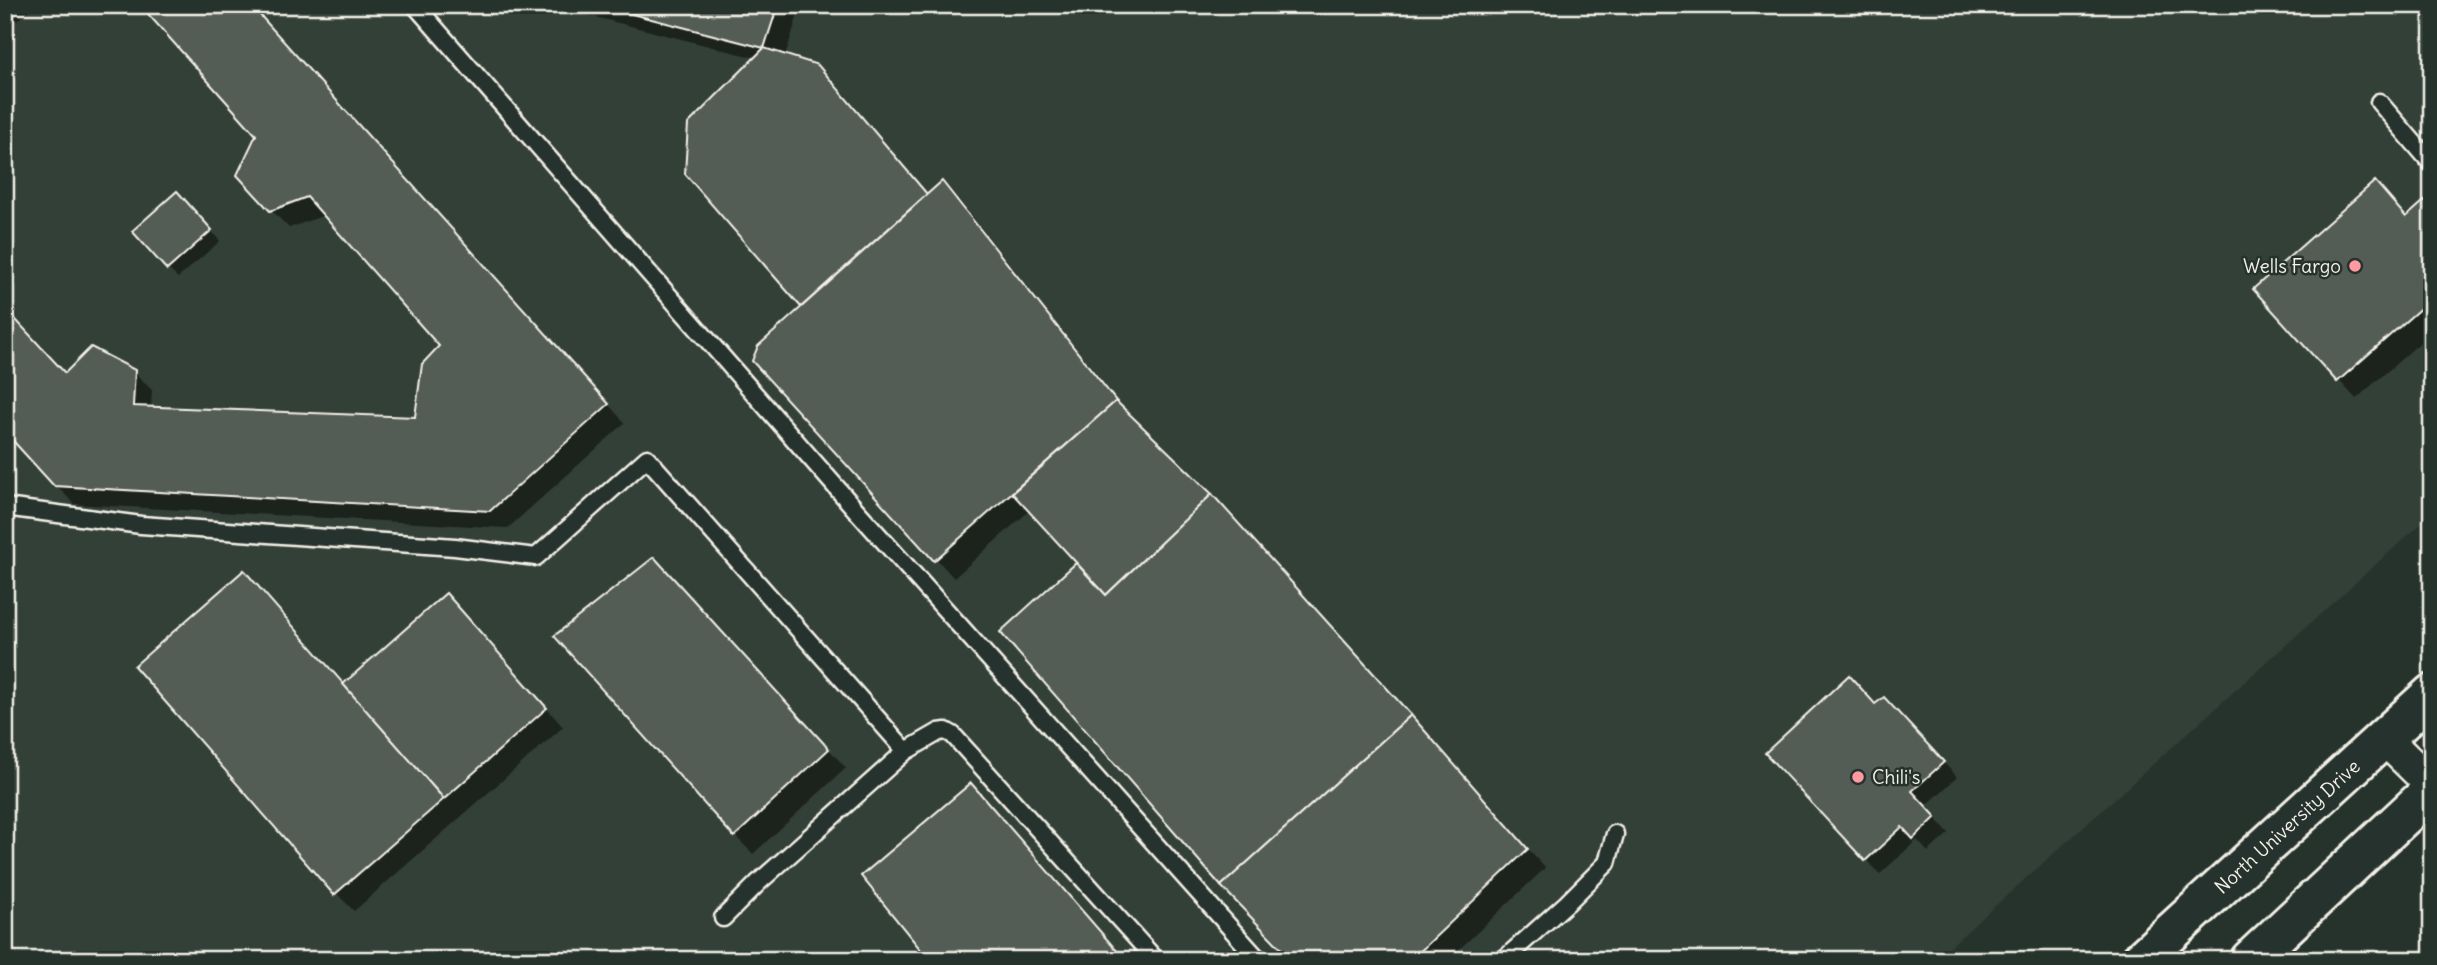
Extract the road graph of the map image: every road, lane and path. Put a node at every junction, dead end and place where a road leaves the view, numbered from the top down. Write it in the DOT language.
graph roads {
  1 [pos="415,5"];
  2 [pos="2379,102"];
  3 [pos="2432,164"];
  4 [pos="5,506"];
  5 [pos="2428,705"];
  6 [pos="2384,738"];
  7 [pos="906,751"];
  8 [pos="2432,787"];
  9 [pos="1615,834"];
  10 [pos="723,918"];
  11 [pos="1156,960"];
  12 [pos="1259,960"];
  13 [pos="1503,960"];
  14 [pos="2141,960"];
  15 [pos="2250,960"];
  1 -- 12 [label="lane"];
  2 -- 3 [label="lane"];
  4 -- 7 [label="lane"];
  5 -- 6 [label="main road, North University Drive"];
  6 -- 8 [label="street"];
  6 -- 14 [label="main road, North University Drive"];
  7 -- 10 [label="lane"];
  7 -- 11 [label="lane"];
  8 -- 15 [label="main road"];
  9 -- 13 [label="lane"];
}
